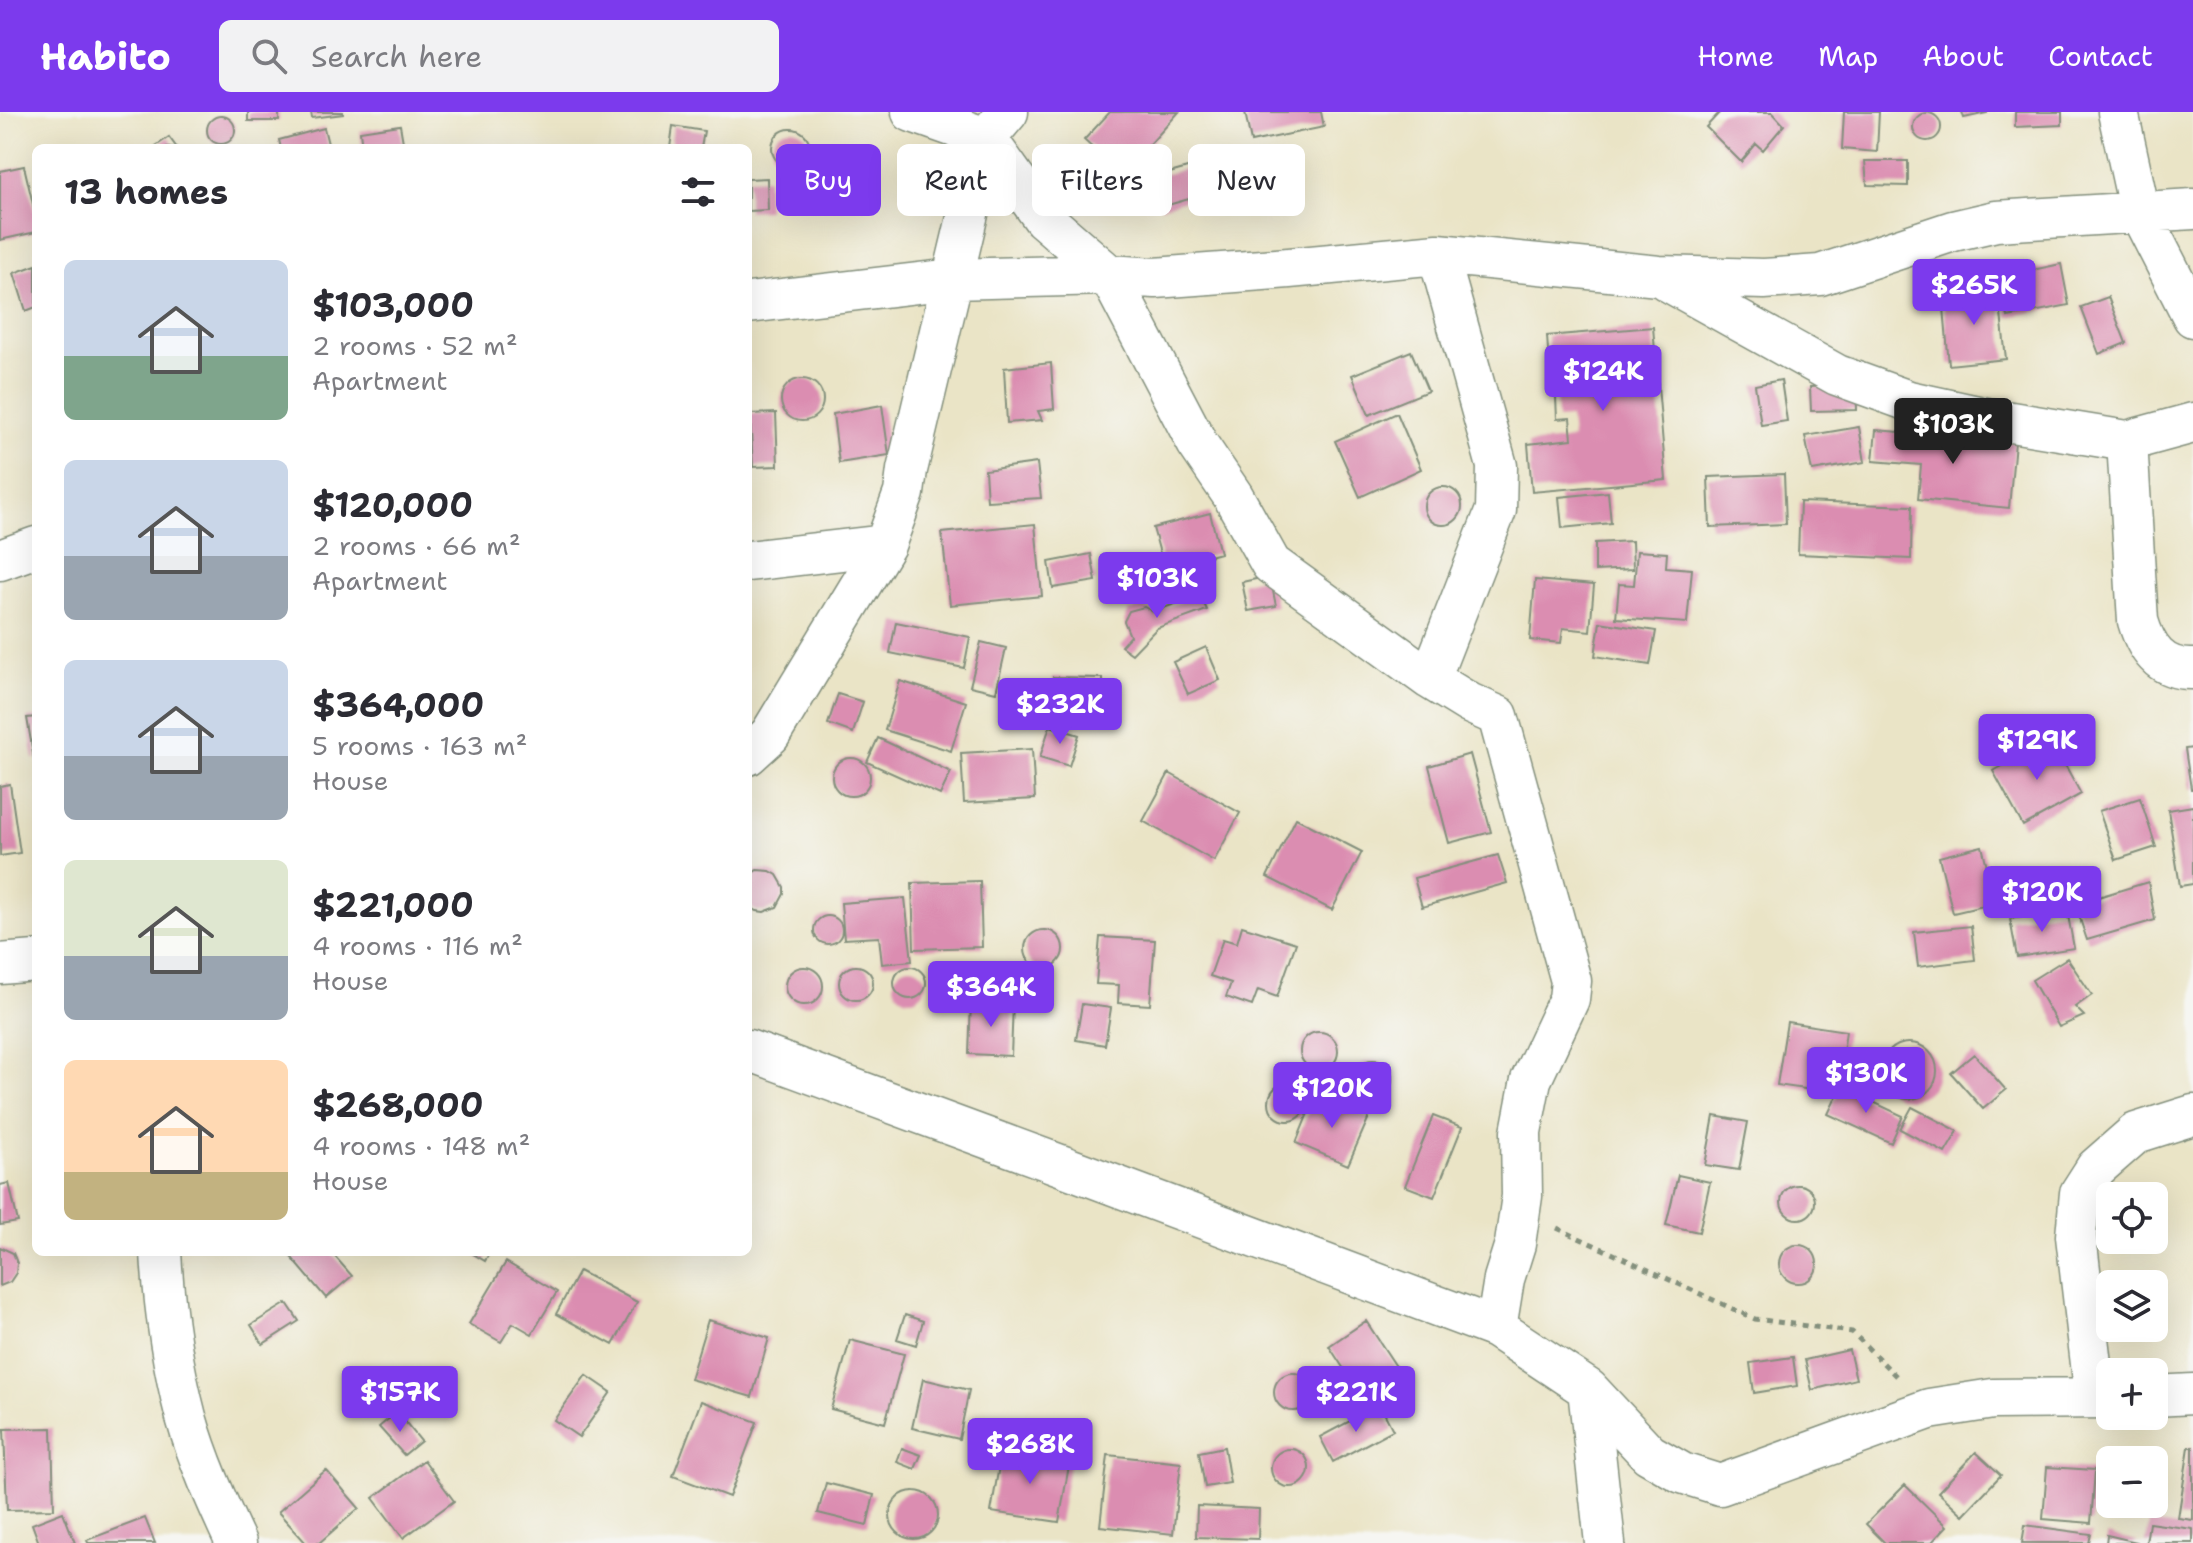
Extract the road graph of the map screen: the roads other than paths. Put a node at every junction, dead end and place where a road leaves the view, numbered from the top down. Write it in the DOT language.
graph roads {
  1 [pos="912,112"];
  2 [pos="2118,112"];
  3 [pos="997,125"];
  4 [pos="2193,209"];
  5 [pos="2140,213"];
  6 [pos="1438,254"];
  7 [pos="1109,275"];
  8 [pos="1659,276"];
  9 [pos="952,279"];
  10 [pos="752,303"];
  11 [pos="2193,317"];
  12 [pos="2193,423"];
  13 [pos="2127,441"];
  14 [pos="885,545"];
  15 [pos="32,548"];
  16 [pos="0,560"];
  17 [pos="752,561"];
  18 [pos="2193,669"];
  19 [pos="1430,679"];
  20 [pos="752,751"];
  21 [pos="32,961"];
  22 [pos="0,964"];
  23 [pos="752,1051"];
  24 [pos="2193,1115"];
  25 [pos="161,1256"];
  26 [pos="1496,1328"];
  27 [pos="2096,1361"];
  28 [pos="1588,1389"];
  29 [pos="2193,1394"];
  30 [pos="2168,1395"];
  31 [pos="2096,1398"];
  32 [pos="236,1543"];
  33 [pos="1605,1543"];
  1 -- 3 [label="street"];
  2 -- 5 [label="street"];
  3 -- 7 [label="street"];
  3 -- 9 [label="street"];
  4 -- 5 [label="street"];
  5 -- 8 [label="street"];
  5 -- 11 [label="street"];
  6 -- 7 [label="street"];
  6 -- 8 [label="street"];
  6 -- 19 [label="street"];
  7 -- 9 [label="street"];
  7 -- 19 [label="street"];
  8 -- 13 [label="street"];
  9 -- 10 [label="street"];
  9 -- 14 [label="street"];
  12 -- 13 [label="street"];
  13 -- 18 [label="street"];
  14 -- 17 [label="street"];
  14 -- 20 [label="street"];
  15 -- 16 [label="street"];
  19 -- 26 [label="street"];
  21 -- 22 [label="street"];
  23 -- 26 [label="street"];
  24 -- 27 [label="street"];
  25 -- 32 [label="street"];
  26 -- 28 [label="street"];
  28 -- 31 [label="street"];
  28 -- 33 [label="street"];
  29 -- 30 [label="street"];
}
